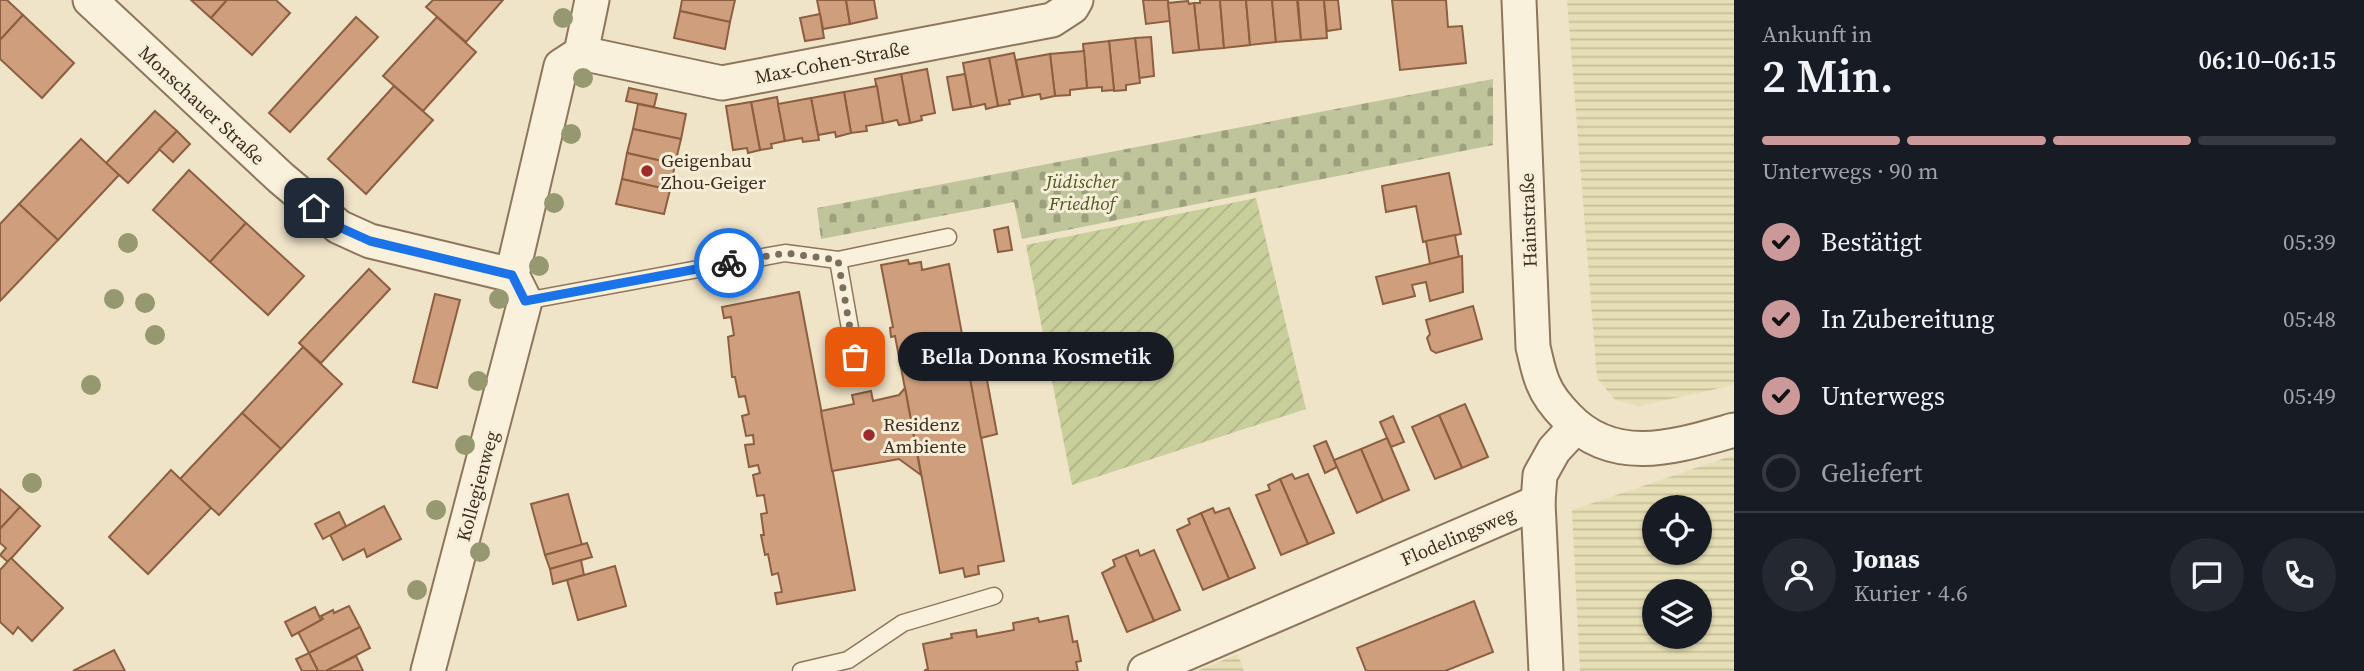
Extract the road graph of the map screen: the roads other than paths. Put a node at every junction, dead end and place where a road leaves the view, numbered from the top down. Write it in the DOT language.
graph roads {
  1 [pos="90,0"];
  2 [pos="592,0"];
  3 [pos="1076,0"];
  4 [pos="1519,0"];
  5 [pos="581,53"];
  6 [pos="948,237"];
  7 [pos="838,260"];
  8 [pos="518,288"];
  9 [pos="855,357"];
  10 [pos="1576,426"];
  11 [pos="1734,430"];
  12 [pos="1538,502"];
  13 [pos="994,596"];
  14 [pos="428,671"];
  15 [pos="801,671"];
  16 [pos="1145,671"];
  17 [pos="1546,671"];
  1 -- 8 [label="street, Monschauer Straße"];
  2 -- 5 [label="street"];
  3 -- 5 [label="street, Max-Cohen-Straße"];
  4 -- 10 [label="street, Hainstraße"];
  5 -- 8 [label="street, Kollegienweg"];
  6 -- 7 [label="lane"];
  7 -- 8 [label="lane"];
  7 -- 9 [label="lane"];
  8 -- 14 [label="street, Kollegienweg"];
  10 -- 11 [label="street"];
  10 -- 12 [label="street, Flodelingsweg"];
  12 -- 16 [label="street, Flodelingsweg"];
  12 -- 17 [label="street"];
  13 -- 15 [label="lane"];
}
